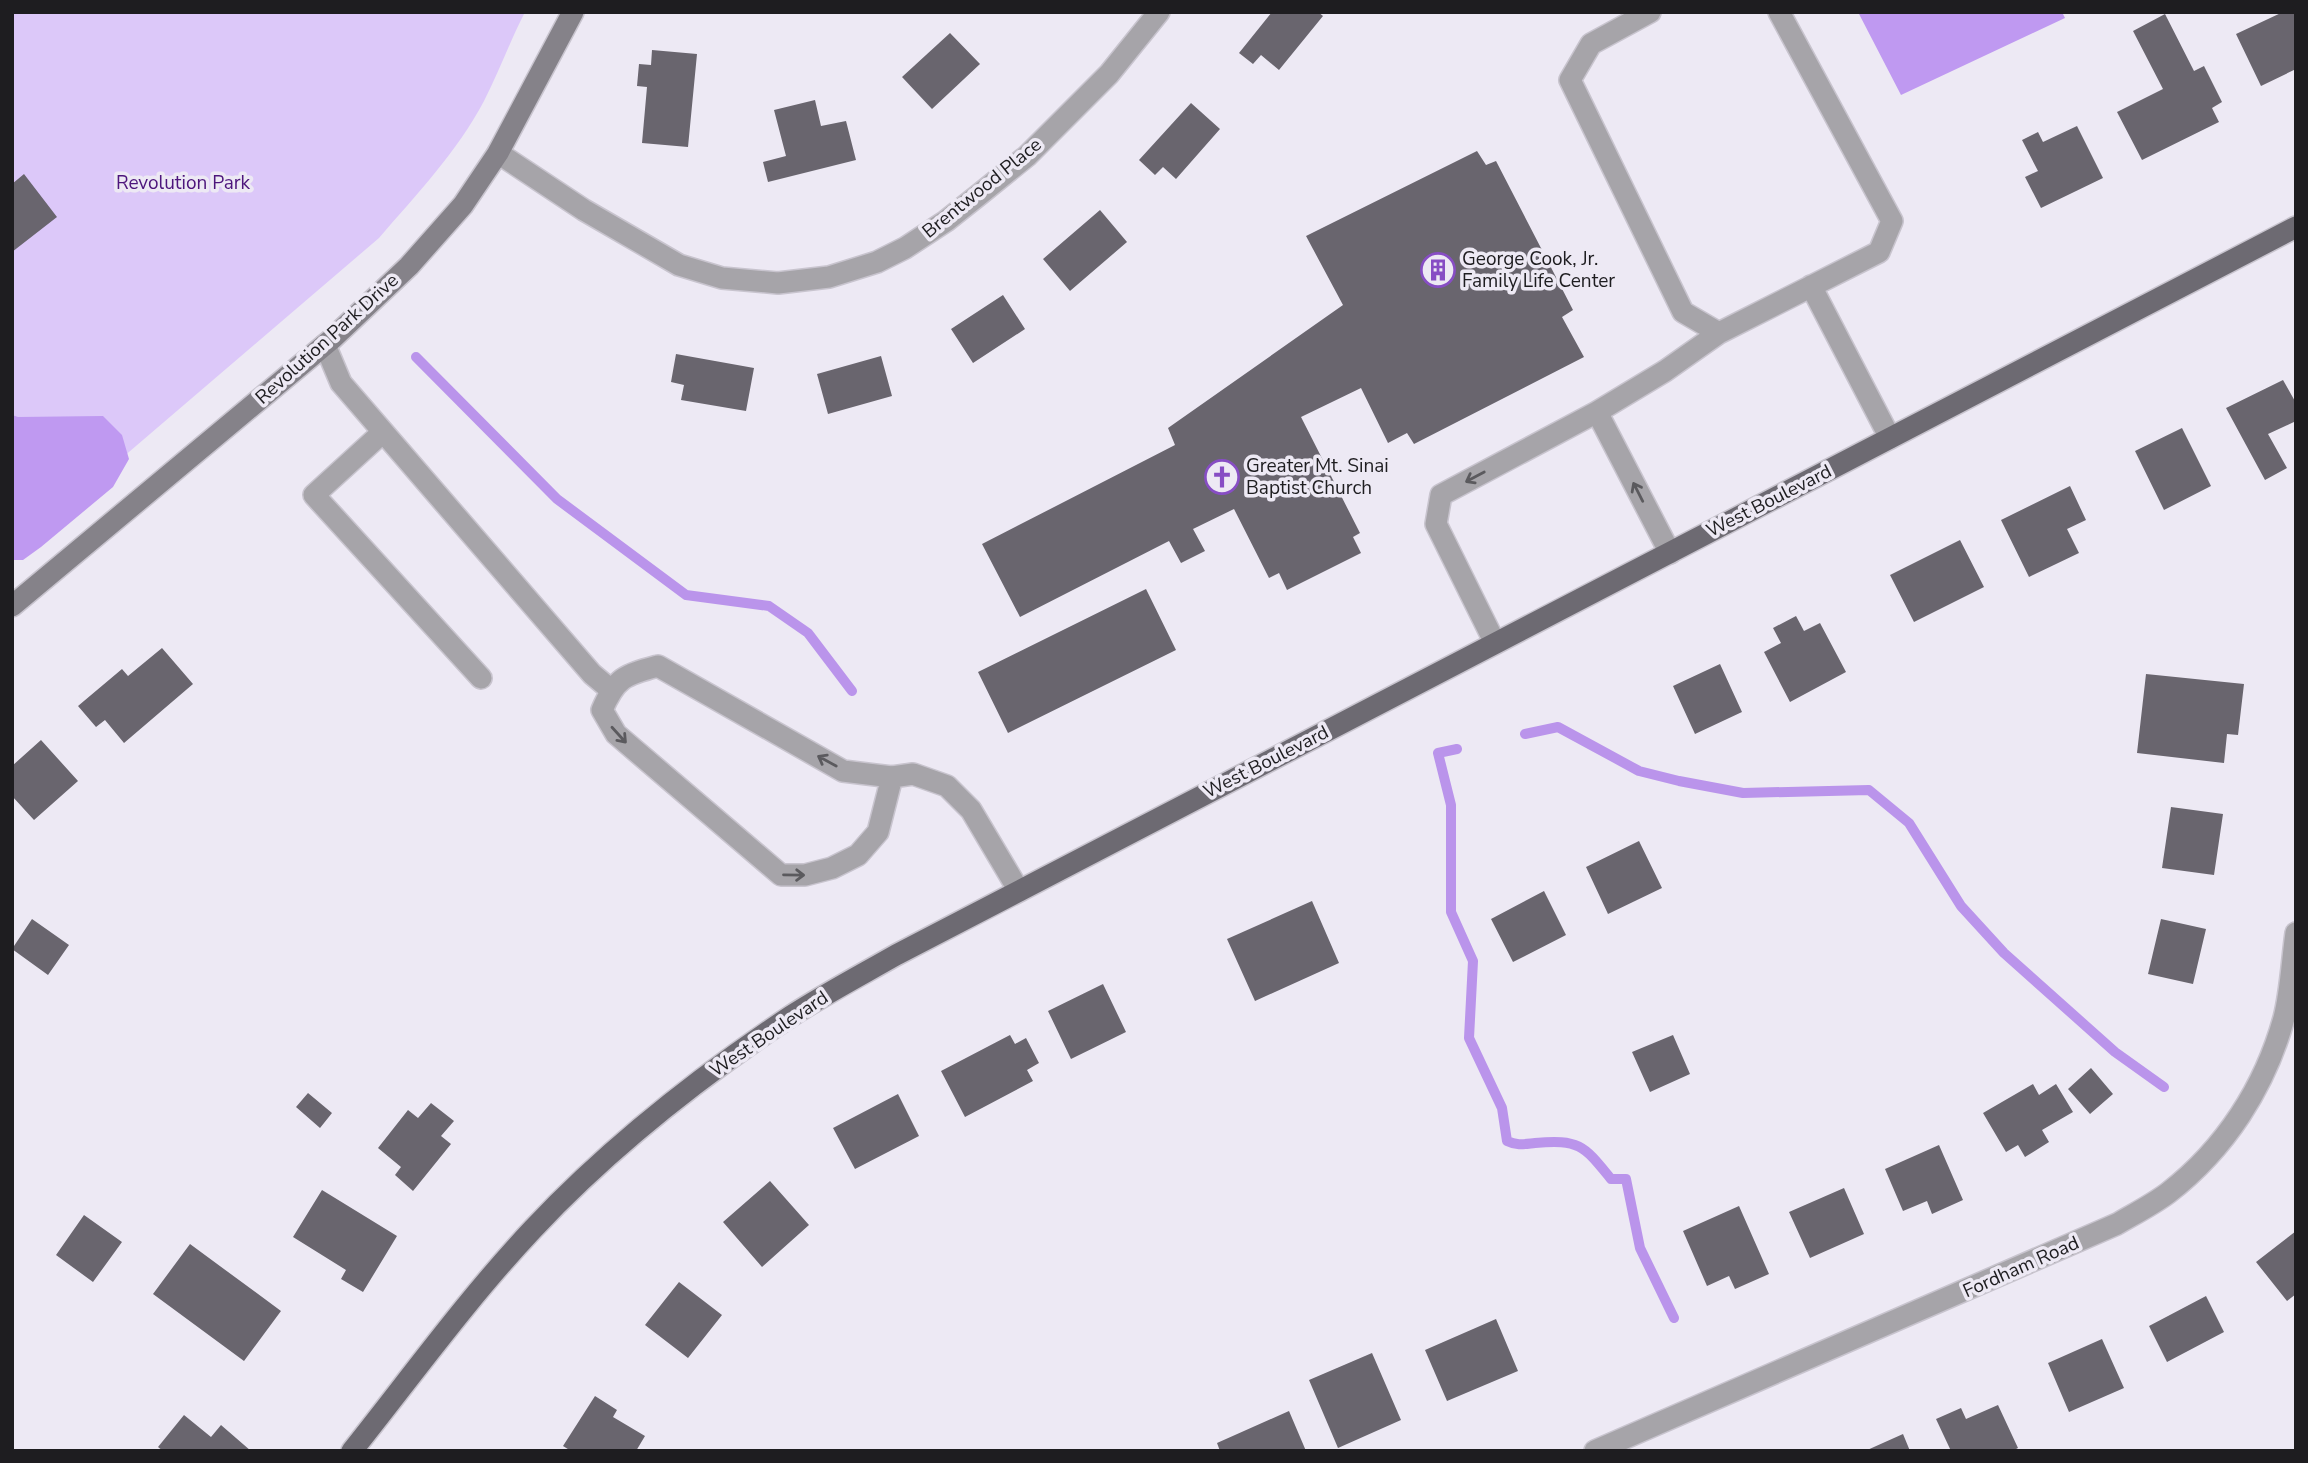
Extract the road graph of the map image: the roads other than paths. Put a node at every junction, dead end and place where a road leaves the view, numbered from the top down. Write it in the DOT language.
graph roads {
  1 [pos="573,12"];
  2 [pos="1159,12"];
  3 [pos="1650,12"];
  4 [pos="1779,12"];
  5 [pos="498,153"];
  6 [pos="2296,227"];
  7 [pos="1811,286"];
  8 [pos="1718,333"];
  9 [pos="325,345"];
  10 [pos="1597,412"];
  11 [pos="383,432"];
  12 [pos="1890,438"];
  13 [pos="1670,553"];
  14 [pos="12,606"];
  15 [pos="1495,643"];
  16 [pos="481,678"];
  17 [pos="611,690"];
  18 [pos="892,777"];
  19 [pos="1019,891"];
  20 [pos="2296,933"];
  21 [pos="352,1451"];
  22 [pos="1595,1451"];
  1 -- 5 [label="street, Revolution Park Drive"];
  2 -- 5 [label="street, Brentwood Place"];
  3 -- 8 [label="street"];
  4 -- 7 [label="street"];
  5 -- 9 [label="street, Revolution Park Drive"];
  6 -- 12 [label="main road, West Boulevard"];
  7 -- 8 [label="street"];
  7 -- 12 [label="street"];
  8 -- 10 [label="street"];
  9 -- 11 [label="street"];
  9 -- 14 [label="street, Revolution Park Drive"];
  13 -- 10 [label="street, one-way"];
  10 -- 15 [label="street, one-way"];
  11 -- 16 [label="street"];
  11 -- 17 [label="street"];
  12 -- 13 [label="main road, West Boulevard"];
  13 -- 15 [label="main road, West Boulevard"];
  15 -- 19 [label="main road, West Boulevard"];
  18 -- 17 [label="street, one-way"];
  17 -- 18 [label="street, one-way"];
  18 -- 19 [label="street"];
  19 -- 21 [label="main road, West Boulevard"];
  20 -- 22 [label="street, Fordham Road"];
}
